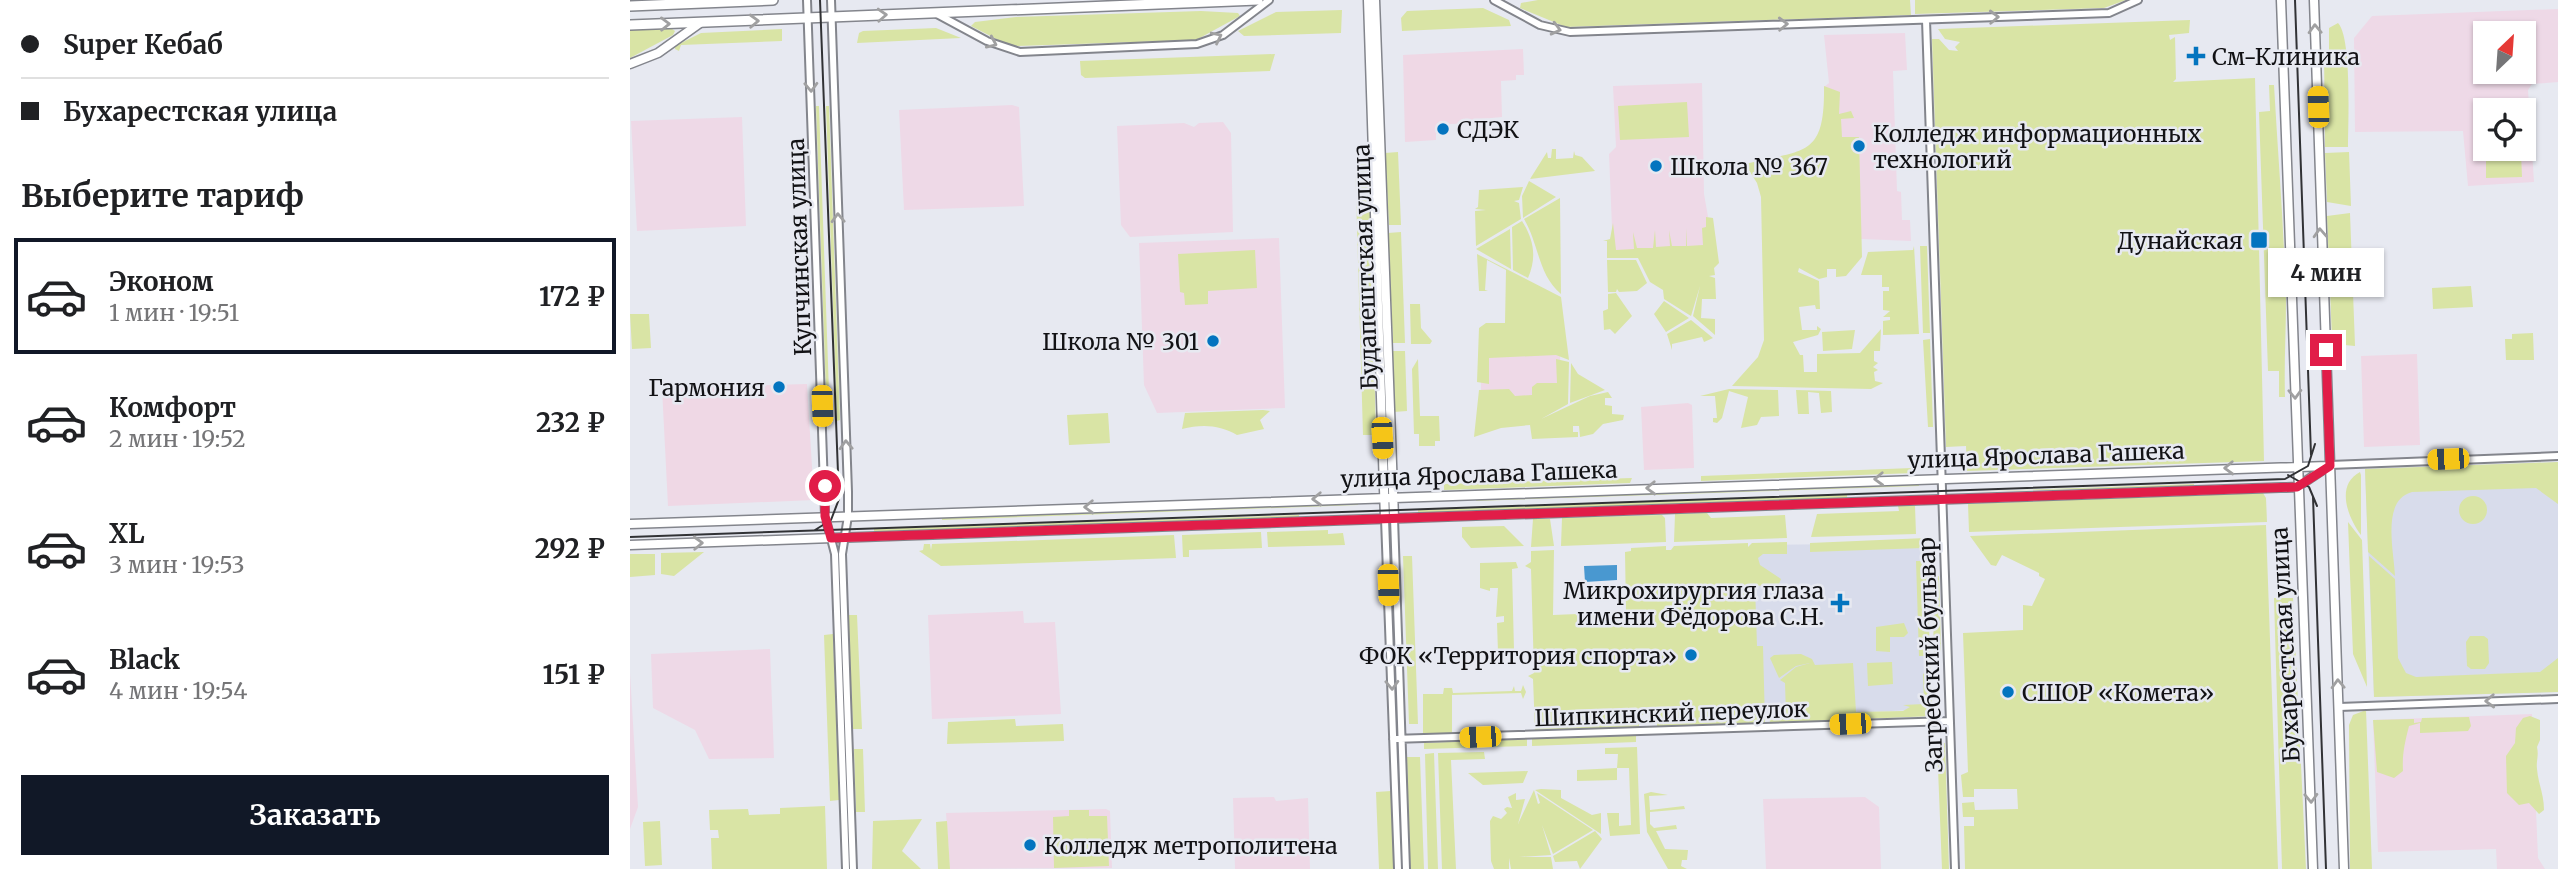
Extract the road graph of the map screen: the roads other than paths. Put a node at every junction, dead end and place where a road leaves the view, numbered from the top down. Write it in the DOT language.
graph roads {
  1 [pos="773,0"];
  2 [pos="807,0"];
  3 [pos="831,0"];
  4 [pos="1258,0"];
  5 [pos="1269,0"];
  6 [pos="1368,0"];
  7 [pos="1375,0"];
  8 [pos="1494,0"];
  9 [pos="2138,0"];
  10 [pos="2281,0"];
  11 [pos="2314,0"];
  12 [pos="699,1"];
  13 [pos="630,6"];
  14 [pos="932,12"];
  15 [pos="831,18"];
  16 [pos="808,19"];
  17 [pos="1926,20"];
  18 [pos="700,23"];
  19 [pos="630,25"];
  20 [pos="630,64"];
  21 [pos="2558,456"];
  22 [pos="2330,466"];
  23 [pos="2297,467"];
  24 [pos="1942,477"];
  25 [pos="2297,487"];
  26 [pos="1389,497"];
  27 [pos="1942,499"];
  28 [pos="825,516"];
  29 [pos="848,516"];
  30 [pos="1390,518"];
  31 [pos="630,524"];
  32 [pos="831,538"];
  33 [pos="845,538"];
  34 [pos="630,545"];
  35 [pos="2558,699"];
  36 [pos="2339,707"];
  37 [pos="1950,721"];
  38 [pos="1393,739"];
  39 [pos="1403,739"];
  40 [pos="846,869"];
  41 [pos="853,869"];
  42 [pos="1398,869"];
  43 [pos="1406,869"];
  44 [pos="1955,869"];
  45 [pos="2313,869"];
  46 [pos="2344,869"];
  1 -- 12 [label="main road"];
  2 -- 16 [label="street, Купчинская улица"];
  3 -- 15 [label="street, Купчинская улица"];
  4 -- 14 [label="main road"];
  14 -- 5 [label="street, one-way"];
  6 -- 26 [label="street, Будапештская улица"];
  7 -- 26 [label="street, Будапештская улица"];
  8 -- 17 [label="street, one-way"];
  17 -- 9 [label="street, one-way"];
  10 -- 23 [label="street, Бухарестская улица, one-way"];
  22 -- 11 [label="street, one-way"];
  12 -- 13 [label="main road"];
  15 -- 14 [label="main road, one-way"];
  15 -- 16 [label="main road"];
  29 -- 15 [label="street, Купчинская улица, one-way"];
  18 -- 16 [label="main road, one-way"];
  16 -- 28 [label="street, Купчинская улица, one-way"];
  17 -- 24 [label="street, Загребский бульвар"];
  19 -- 18 [label="main road, one-way"];
  18 -- 20 [label="street"];
  21 -- 22 [label="street, улица Ярослава Гашека"];
  22 -- 23 [label="street, улица Ярослава Гашека"];
  22 -- 25 [label="street, улица Ярослава Гашека"];
  36 -- 22 [label="street, one-way"];
  23 -- 24 [label="street, улица Ярослава Гашека, one-way"];
  23 -- 25 [label="street, Бухарестская улица"];
  24 -- 26 [label="street, улица Ярослава Гашека, one-way"];
  24 -- 27 [label="street, Загребский бульвар"];
  25 -- 27 [label="street, улица Ярослава Гашека"];
  25 -- 45 [label="street, Бухарестская улица, one-way"];
  26 -- 29 [label="street, улица Ярослава Гашека, one-way"];
  26 -- 30 [label="street, Будапештская улица"];
  27 -- 30 [label="street, улица Ярослава Гашека"];
  27 -- 37 [label="street, Загребский бульвар"];
  28 -- 29 [label="street, улица Ярослава Гашека"];
  28 -- 31 [label="street, улица Ярослава Гашека"];
  28 -- 32 [label="street, Купчинская улица"];
  29 -- 33 [label="street, Купчинская улица"];
  30 -- 33 [label="street, улица Ярослава Гашека"];
  30 -- 38 [label="street, Будапештская улица, one-way"];
  30 -- 39 [label="street, Будапештская улица"];
  32 -- 33 [label="street, улица Ярослава Гашека"];
  34 -- 32 [label="street, улица Ярослава Гашека, one-way"];
  32 -- 40 [label="street, Купчинская улица"];
  33 -- 41 [label="street, Купчинская улица"];
  35 -- 36 [label="street, one-way"];
  36 -- 46 [label="street"];
  37 -- 39 [label="street, Шипкинский переулок"];
  37 -- 44 [label="street, Загребский бульвар"];
  38 -- 39 [label="street, Шипкинский переулок"];
  38 -- 42 [label="street, Будапештская улица"];
  39 -- 43 [label="street, Будапештская улица"];
}
